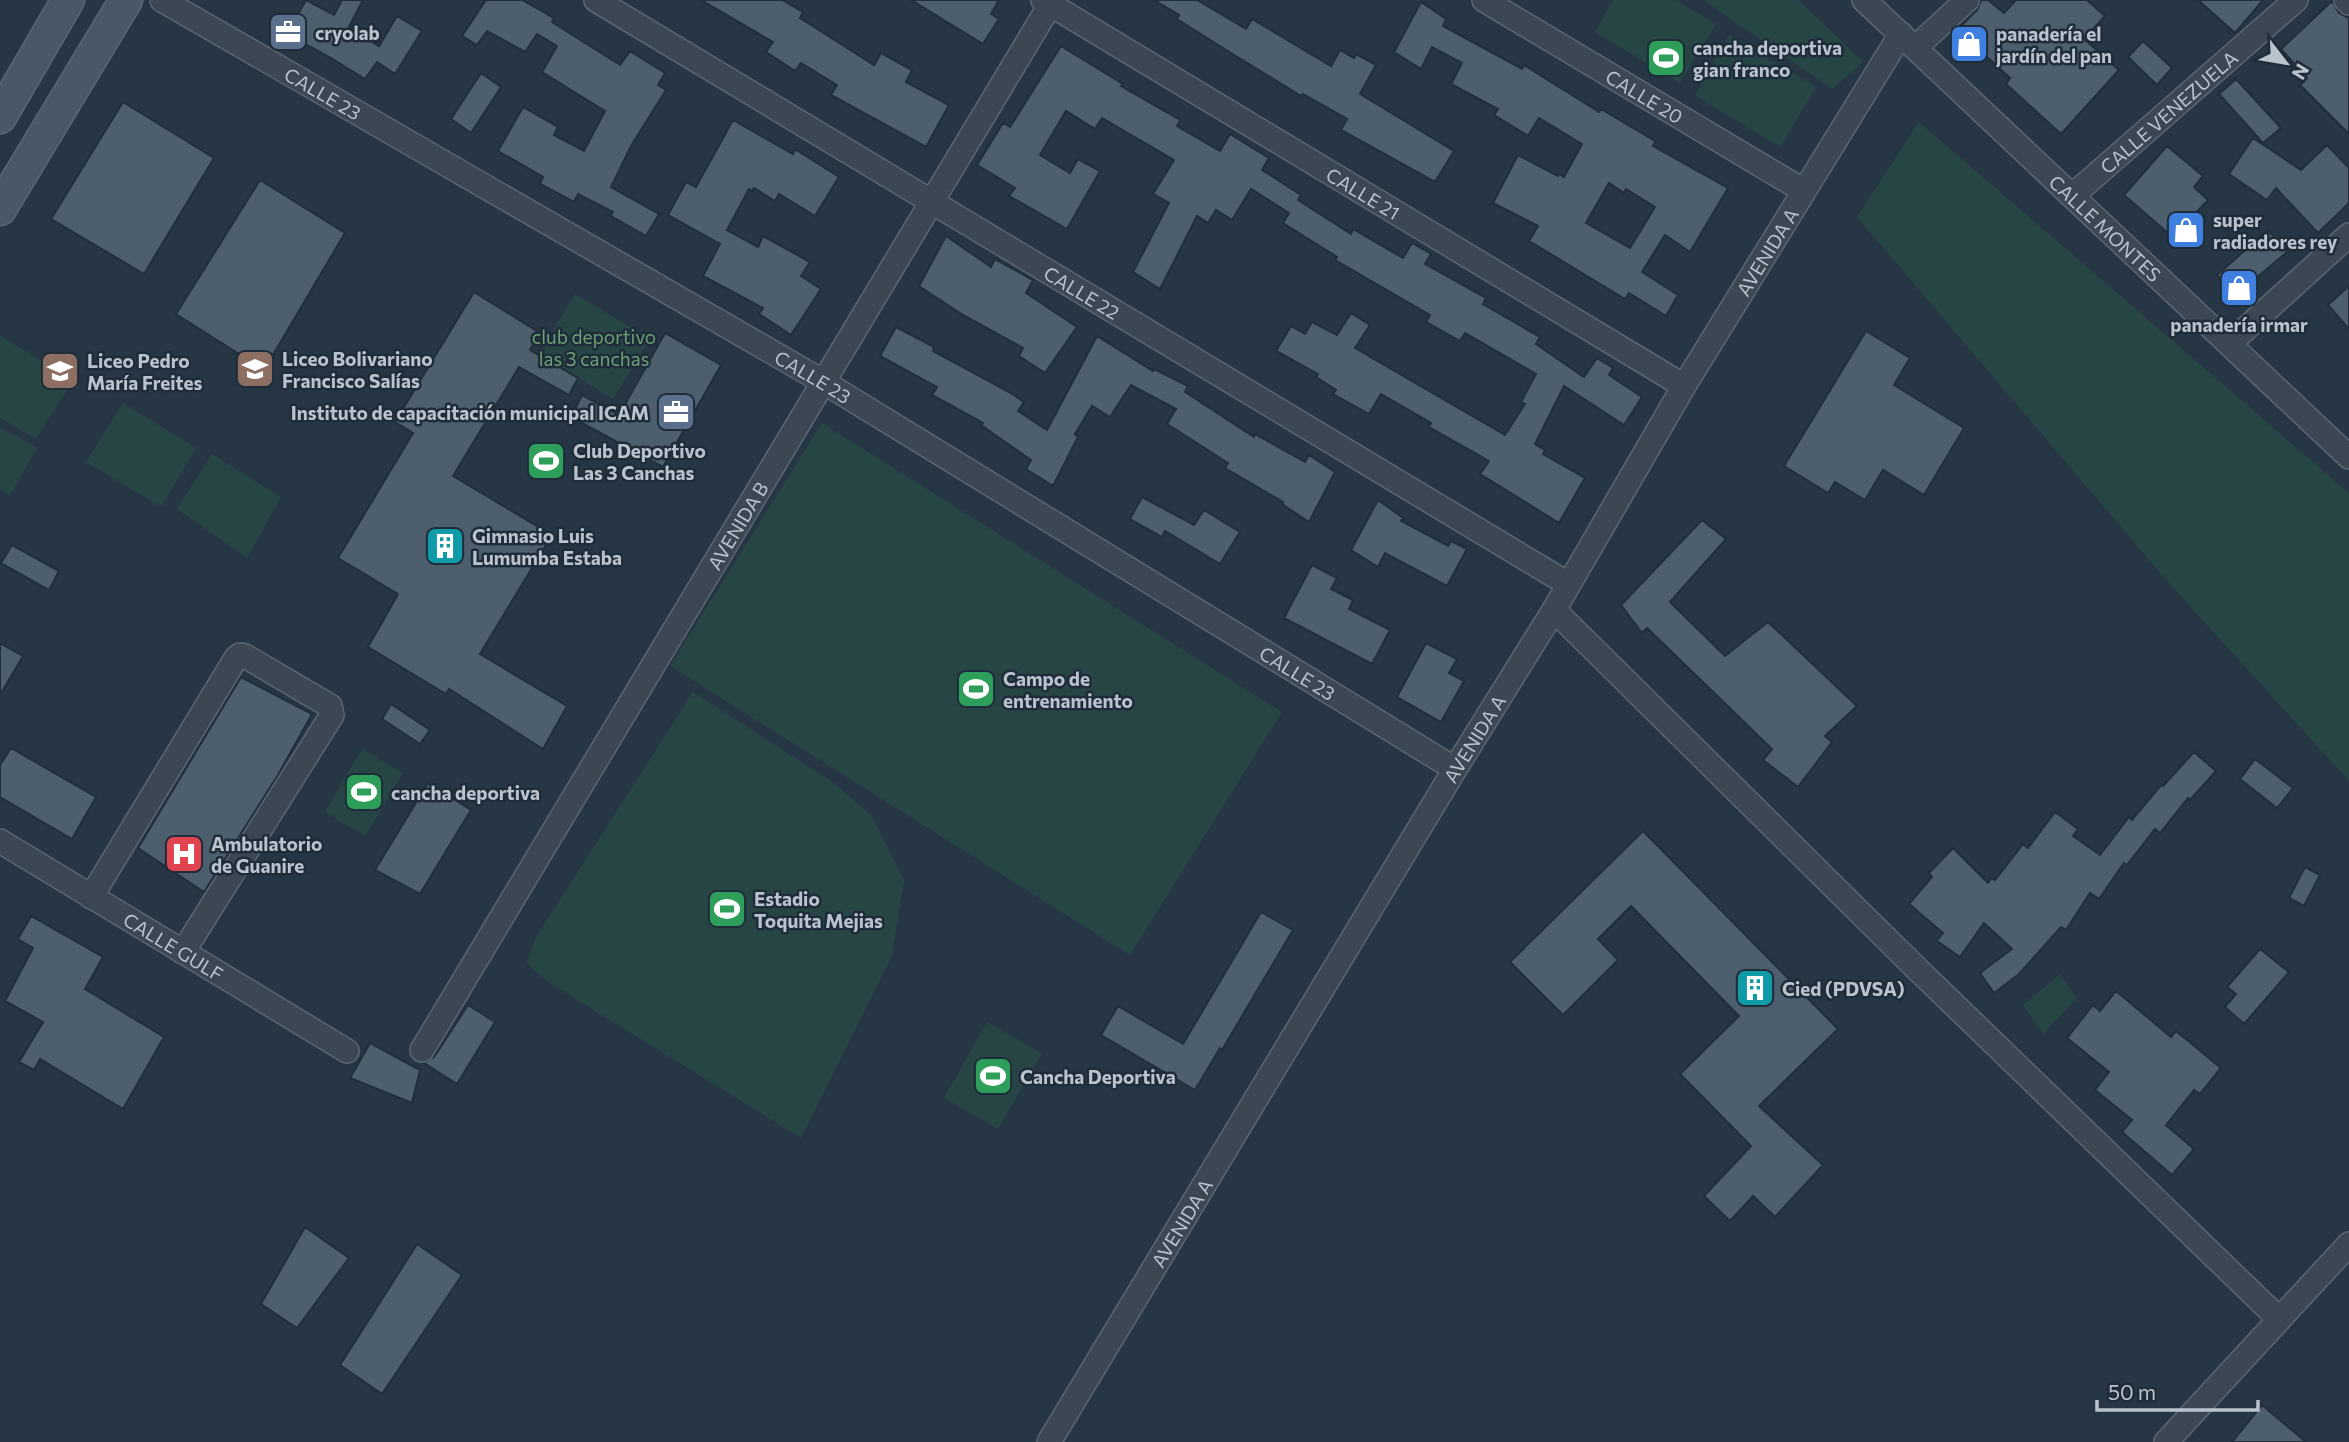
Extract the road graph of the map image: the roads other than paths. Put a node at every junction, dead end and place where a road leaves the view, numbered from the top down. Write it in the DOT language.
graph roads {
  1 [pos="68,0"];
  2 [pos="126,0"];
  3 [pos="596,0"];
  4 [pos="1484,0"];
  5 [pos="1864,0"];
  6 [pos="1967,0"];
  7 [pos="2296,0"];
  8 [pos="1049,1"];
  9 [pos="177,4"];
  10 [pos="1908,41"];
  11 [pos="0,117"];
  12 [pos="1804,191"];
  13 [pos="2072,196"];
  14 [pos="933,202"];
  15 [pos="0,209"];
  16 [pos="2349,235"];
  17 [pos="2230,343"];
  18 [pos="822,381"];
  19 [pos="1684,386"];
  20 [pos="2349,457"];
  21 [pos="1568,584"];
  22 [pos="1554,610"];
  23 [pos="1455,769"];
  24 [pos="0,841"];
  25 [pos="91,897"];
  26 [pos="183,952"];
  27 [pos="422,1050"];
  28 [pos="347,1051"];
  29 [pos="2349,1244"];
  30 [pos="2280,1319"];
  31 [pos="1049,1442"];
  32 [pos="2166,1442"];
  1 -- 11 [label="street"];
  2 -- 15 [label="street"];
  3 -- 14 [label="street, CALLE 22"];
  4 -- 12 [label="street, CALLE 20"];
  5 -- 10 [label="street, CALLE MONTES"];
  6 -- 10 [label="street, AVENIDA A"];
  7 -- 13 [label="street, CALLE VENEZUELA"];
  8 -- 14 [label="street, AVENIDA B"];
  8 -- 19 [label="street, CALLE 21"];
  9 -- 18 [label="street, CALLE 23"];
  10 -- 12 [label="street, AVENIDA A"];
  10 -- 13 [label="street, CALLE MONTES"];
  12 -- 19 [label="street, AVENIDA A"];
  13 -- 17 [label="street, CALLE MONTES"];
  14 -- 18 [label="street, AVENIDA B"];
  14 -- 21 [label="street, CALLE 22"];
  16 -- 17 [label="street"];
  17 -- 20 [label="street, CALLE MONTES"];
  18 -- 23 [label="street, CALLE 23"];
  18 -- 27 [label="street, AVENIDA B"];
  19 -- 21 [label="street, AVENIDA A"];
  21 -- 22 [label="street, AVENIDA A"];
  22 -- 23 [label="street, AVENIDA A"];
  22 -- 30 [label="street"];
  23 -- 31 [label="street, AVENIDA A"];
  24 -- 25 [label="street, CALLE GULF"];
  25 -- 26 [label="street, CALLE GULF"];
  25 -- 26 [label="street"];
  26 -- 28 [label="street, CALLE GULF"];
  29 -- 30 [label="street"];
  30 -- 32 [label="street"];
}
